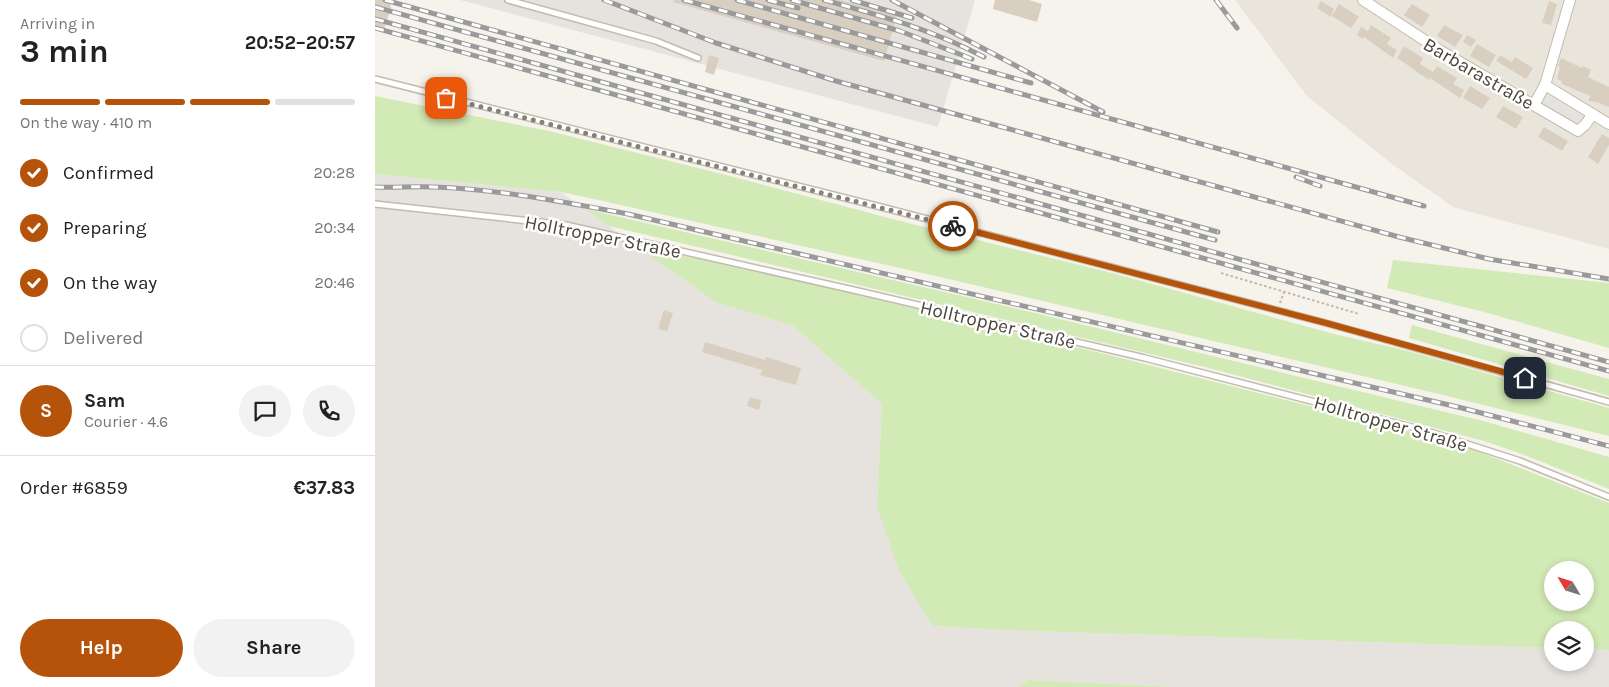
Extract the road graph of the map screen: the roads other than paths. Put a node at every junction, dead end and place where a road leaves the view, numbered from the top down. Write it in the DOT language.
graph roads {
  1 [pos="507,0"];
  2 [pos="1363,0"];
  3 [pos="1570,0"];
  4 [pos="698,58"];
  5 [pos="375,79"];
  6 [pos="1545,85"];
  7 [pos="1534,105"];
  8 [pos="1593,114"];
  9 [pos="1609,124"];
  10 [pos="375,204"];
  11 [pos="1609,402"];
  12 [pos="1609,496"];
  1 -- 4 [label="lane"];
  2 -- 7 [label="street, Barbarastraße"];
  3 -- 6 [label="street"];
  5 -- 11 [label="lane"];
  6 -- 7 [label="street"];
  6 -- 8 [label="street, Barbarastraße"];
  7 -- 8 [label="street, Barbarastraße"];
  8 -- 9 [label="street, Barbarastraße"];
  10 -- 12 [label="lane, Holltropper Straße"];
}
